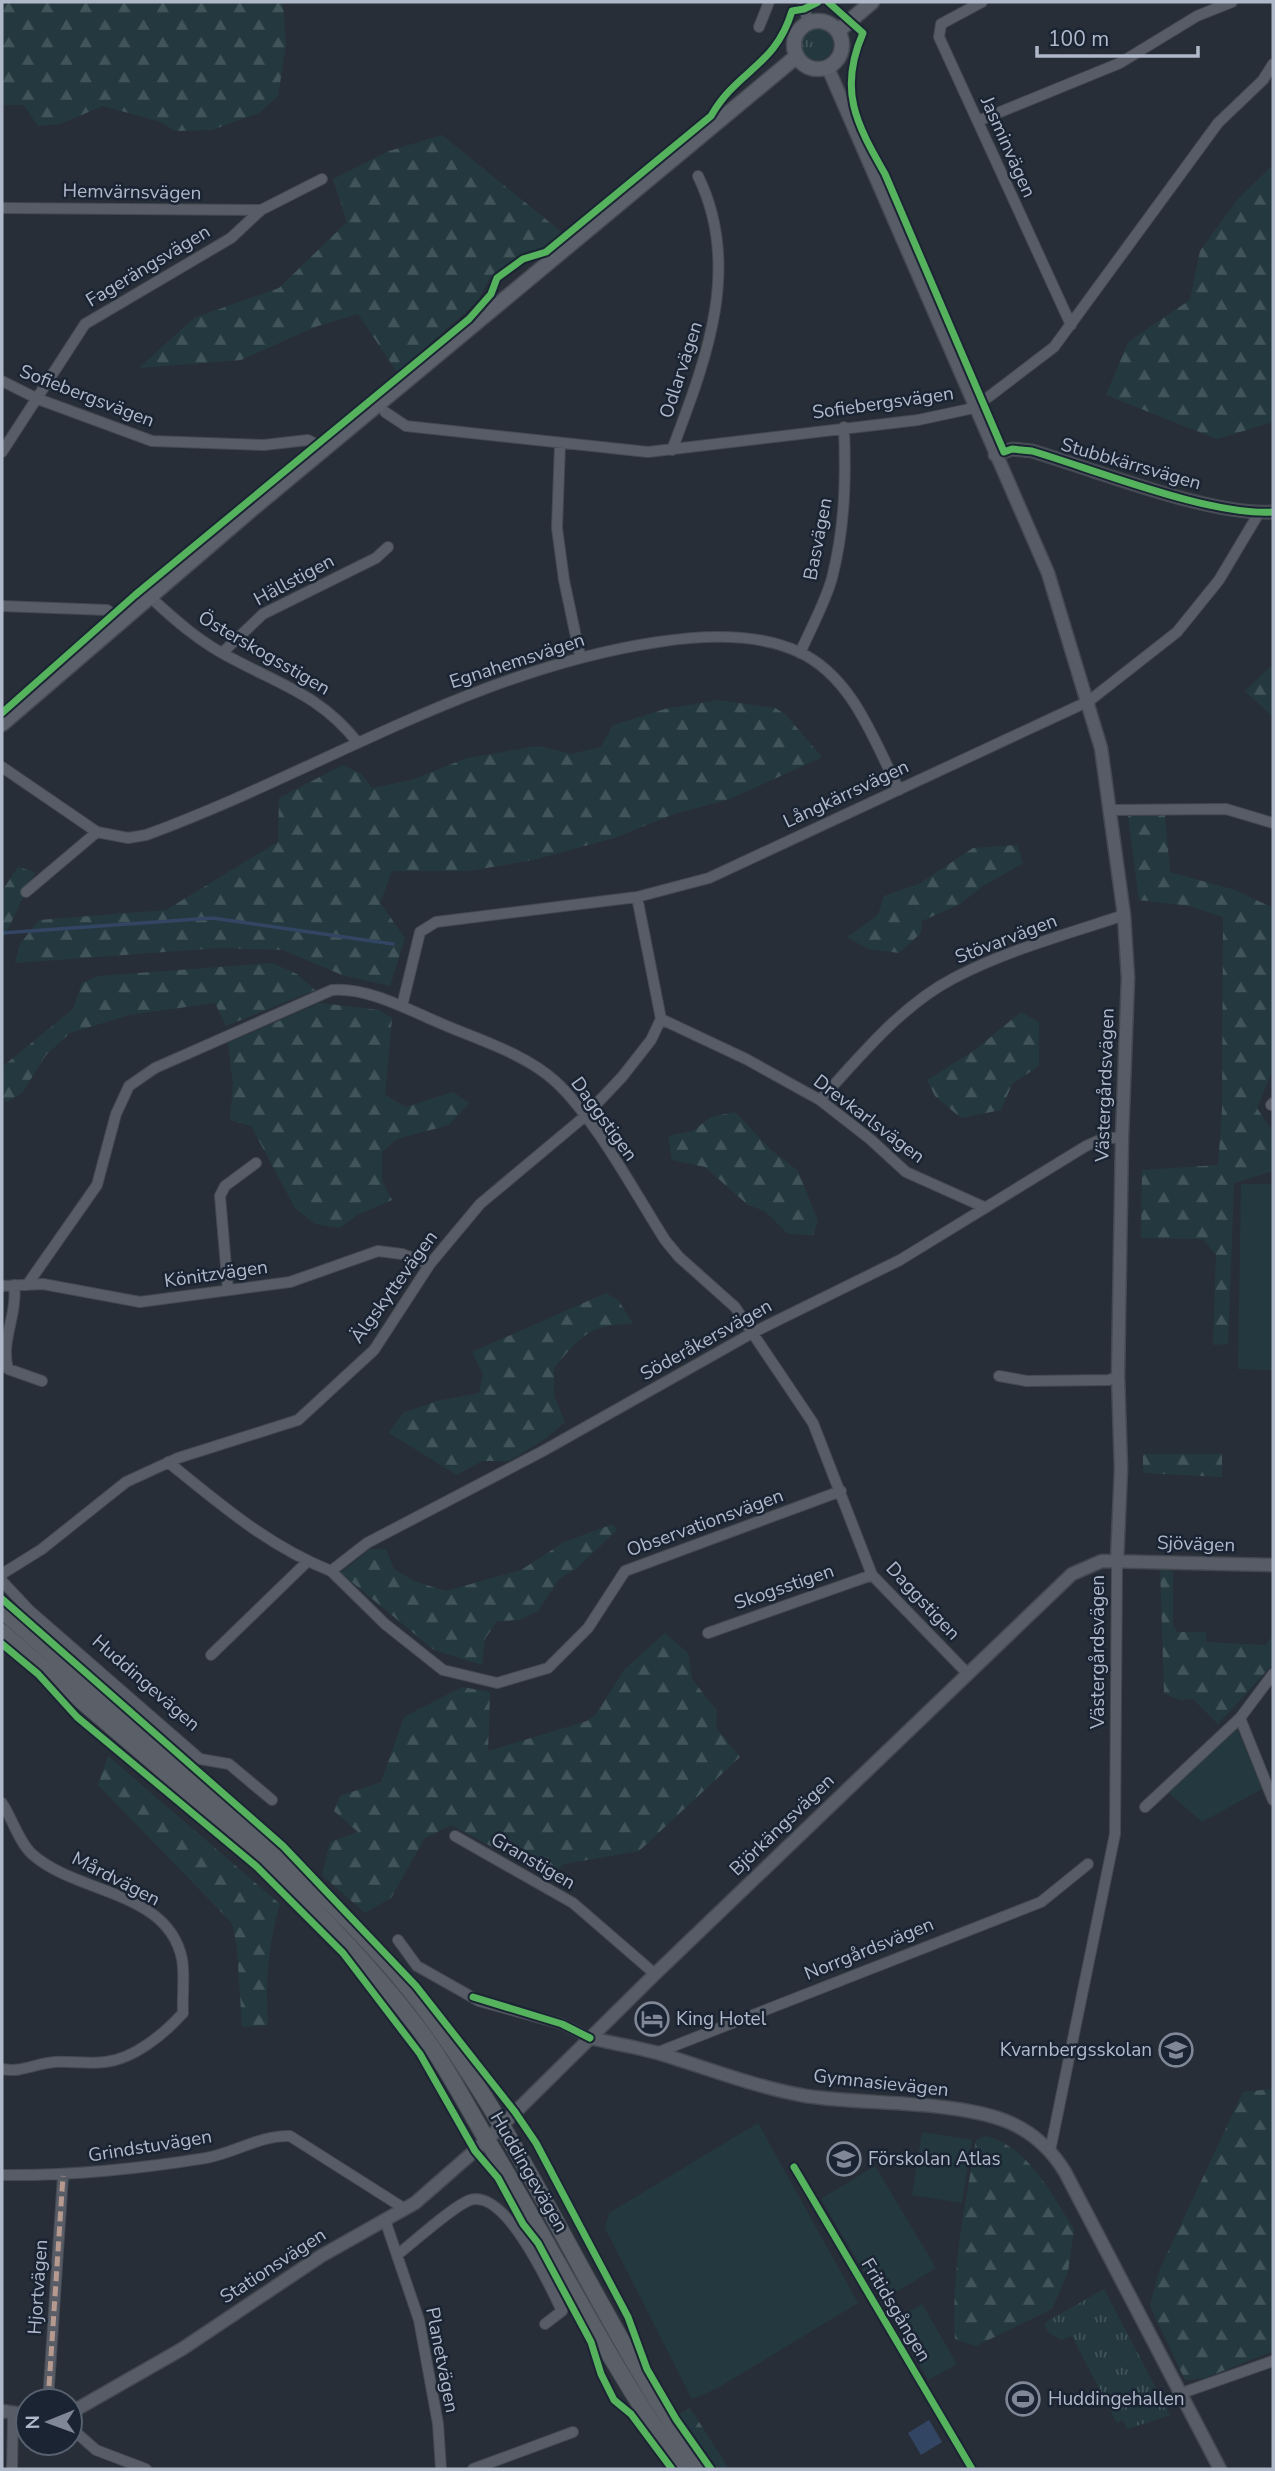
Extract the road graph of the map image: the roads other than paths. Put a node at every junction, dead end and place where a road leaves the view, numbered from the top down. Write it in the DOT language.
graph roads {
  1 [pos="769,2"];
  2 [pos="803,2"];
  3 [pos="872,2"];
  4 [pos="982,2"];
  5 [pos="1232,2"];
  6 [pos="808,23"];
  7 [pos="759,27"];
  8 [pos="838,30"];
  9 [pos="797,56"];
  10 [pos="1273,64"];
  11 [pos="828,68"];
  12 [pos="1268,80"];
  13 [pos="978,121"];
  14 [pos="698,176"];
  15 [pos="322,179"];
  16 [pos="2,208"];
  17 [pos="261,210"];
  18 [pos="1071,326"];
  19 [pos="2,381"];
  20 [pos="38,399"];
  21 [pos="974,408"];
  22 [pos="385,412"];
  23 [pos="844,428"];
  24 [pos="560,444"];
  25 [pos="325,449"];
  26 [pos="672,450"];
  27 [pos="2,452"];
  28 [pos="995,455"];
  29 [pos="1273,512"];
  30 [pos="1259,513"];
  31 [pos="388,547"];
  32 [pos="149,596"];
  33 [pos="2,606"];
  34 [pos="122,620"];
  35 [pos="222,653"];
  36 [pos="800,653"];
  37 [pos="580,656"];
  38 [pos="1088,701"];
  39 [pos="2,724"];
  40 [pos="358,743"];
  41 [pos="2,767"];
  42 [pos="900,790"];
  43 [pos="1111,810"];
  44 [pos="1273,823"];
  45 [pos="97,832"];
  46 [pos="26,892"];
  47 [pos="638,897"];
  48 [pos="1124,915"];
  49 [pos="402,1006"];
  50 [pos="660,1020"];
  51 [pos="820,1100"];
  52 [pos="584,1117"];
  53 [pos="1122,1137"];
  54 [pos="256,1163"];
  55 [pos="984,1207"];
  56 [pos="430,1264"];
  57 [pos="27,1284"];
  58 [pos="14,1285"];
  59 [pos="2,1286"];
  60 [pos="228,1290"];
  61 [pos="754,1332"];
  62 [pos="999,1376"];
  63 [pos="1118,1376"];
  64 [pos="42,1381"];
  65 [pos="168,1462"];
  66 [pos="841,1491"];
  67 [pos="308,1561"];
  68 [pos="1117,1561"];
  69 [pos="1273,1565"];
  70 [pos="331,1571"];
  71 [pos="2,1574"];
  72 [pos="872,1575"];
  73 [pos="2,1581"];
  74 [pos="2,1610"];
  75 [pos="2,1632"];
  76 [pos="708,1633"];
  77 [pos="211,1655"];
  78 [pos="967,1672"];
  79 [pos="1273,1674"];
  80 [pos="1240,1718"];
  81 [pos="272,1800"];
  82 [pos="1273,1800"];
  83 [pos="2,1803"];
  84 [pos="1145,1807"];
  85 [pos="456,1836"];
  86 [pos="1088,1864"];
  87 [pos="398,1940"];
  88 [pos="655,1974"];
  89 [pos="590,2038"];
  90 [pos="656,2053"];
  91 [pos="2,2069"];
  92 [pos="502,2125"];
  93 [pos="487,2140"];
  94 [pos="1050,2151"];
  95 [pos="2,2175"];
  96 [pos="63,2176"];
  97 [pos="405,2209"];
  98 [pos="385,2220"];
  99 [pos="397,2255"];
  100 [pos="545,2324"];
  101 [pos="1273,2361"];
  102 [pos="49,2387"];
  103 [pos="1182,2393"];
  104 [pos="84,2405"];
  105 [pos="7,2412"];
  106 [pos="573,2432"];
  107 [pos="84,2440"];
  108 [pos="1209,2445"];
  109 [pos="12,2469"];
  110 [pos="146,2469"];
  111 [pos="442,2469"];
  112 [pos="473,2469"];
  113 [pos="684,2469"];
  114 [pos="702,2469"];
  115 [pos="1209,2469"];
  116 [pos="1220,2469"];
  1 -- 7 [label="street"];
  2 -- 6 [label="street"];
  3 -- 8 [label="main road"];
  4 -- 13 [label="street, Jasminvägen"];
  5 -- 13 [label="street"];
  6 -- 8 [label="main road"];
  6 -- 9 [label="main road"];
  8 -- 11 [label="main road"];
  9 -- 11 [label="main road"];
  9 -- 25 [label="main road"];
  10 -- 12 [label="street, Sofiebergsvägen"];
  11 -- 21 [label="street, Västergårdsvägen"];
  12 -- 18 [label="street, Sofiebergsvägen"];
  13 -- 18 [label="street, Jasminvägen"];
  14 -- 26 [label="street, Odlarvägen"];
  15 -- 17 [label="street, Fagerängsvägen"];
  16 -- 17 [label="street, Hemvärnsvägen"];
  17 -- 20 [label="street, Fagerängsvägen"];
  18 -- 21 [label="street, Sofiebergsvägen"];
  19 -- 20 [label="street, Sofiebergsvägen"];
  20 -- 25 [label="street, Sofiebergsvägen"];
  20 -- 27 [label="street, Fagerängsvägen"];
  21 -- 23 [label="street, Sofiebergsvägen"];
  21 -- 28 [label="street, Västergårdsvägen"];
  22 -- 24 [label="street, Sofiebergsvägen"];
  23 -- 26 [label="street, Sofiebergsvägen"];
  23 -- 36 [label="street, Basvägen"];
  24 -- 26 [label="street, Sofiebergsvägen"];
  24 -- 37 [label="street"];
  25 -- 32 [label="main road"];
  28 -- 30 [label="street, Stubbkärrsvägen"];
  28 -- 38 [label="street, Västergårdsvägen"];
  29 -- 30 [label="street"];
  30 -- 38 [label="street, Långkärrsvägen"];
  31 -- 35 [label="street, Hällstigen"];
  32 -- 34 [label="main road"];
  32 -- 35 [label="street, Österskogsstigen"];
  33 -- 34 [label="street"];
  34 -- 39 [label="main road"];
  35 -- 40 [label="street, Österskogsstigen"];
  36 -- 37 [label="street, Egnahemsvägen"];
  36 -- 42 [label="street, Egnahemsvägen"];
  37 -- 40 [label="street, Egnahemsvägen"];
  38 -- 42 [label="street, Långkärrsvägen"];
  38 -- 43 [label="street, Västergårdsvägen"];
  40 -- 45 [label="street, Egnahemsvägen"];
  41 -- 45 [label="street, Egnahemsvägen"];
  42 -- 47 [label="street, Långkärrsvägen"];
  43 -- 44 [label="street"];
  43 -- 48 [label="street, Västergårdsvägen"];
  45 -- 46 [label="street"];
  47 -- 49 [label="street, Långkärrsvägen"];
  47 -- 50 [label="street"];
  48 -- 51 [label="street, Stövarvägen"];
  48 -- 53 [label="street, Västergårdsvägen"];
  49 -- 52 [label="street, Daggstigen"];
  49 -- 57 [label="street, Daggstigen"];
  50 -- 51 [label="street, Drevkarlsvägen"];
  50 -- 52 [label="street, Älgskyttevägen"];
  51 -- 55 [label="street, Drevkarlsvägen"];
  52 -- 56 [label="street, Älgskyttevägen"];
  52 -- 61 [label="street, Daggstigen"];
  53 -- 55 [label="street, Söderåkersvägen"];
  53 -- 63 [label="street, Västergårdsvägen"];
  54 -- 60 [label="street"];
  55 -- 61 [label="street, Söderåkersvägen"];
  56 -- 60 [label="street, Könitzvägen"];
  56 -- 65 [label="street, Älgskyttevägen"];
  57 -- 58 [label="street, Könitzvägen"];
  57 -- 60 [label="street, Könitzvägen"];
  58 -- 59 [label="street, Könitzvägen"];
  58 -- 64 [label="street"];
  61 -- 66 [label="street, Daggstigen"];
  61 -- 70 [label="street, Söderåkersvägen"];
  62 -- 63 [label="street"];
  63 -- 68 [label="street, Västergårdsvägen"];
  65 -- 67 [label="street"];
  65 -- 71 [label="street, Älgskyttevägen"];
  66 -- 70 [label="street, Observationsvägen"];
  66 -- 72 [label="street, Daggstigen"];
  67 -- 70 [label="street"];
  67 -- 77 [label="street"];
  68 -- 69 [label="street, Sjövägen"];
  68 -- 78 [label="street, Björkängsvägen"];
  68 -- 94 [label="street, Västergårdsvägen"];
  72 -- 76 [label="street, Skogsstigen"];
  72 -- 78 [label="street, Daggstigen"];
  73 -- 81 [label="street, Huddingevägen"];
  74 -- 92 [label="main road, Huddingevägen"];
  75 -- 93 [label="main road, Huddingevägen"];
  78 -- 88 [label="street, Björkängsvägen"];
  79 -- 80 [label="street"];
  80 -- 82 [label="street"];
  80 -- 84 [label="street"];
  83 -- 91 [label="street, Mårdvägen"];
  85 -- 88 [label="street, Granstigen"];
  86 -- 90 [label="street, Norrgårdsvägen"];
  87 -- 89 [label="street, Gymnasievägen"];
  88 -- 89 [label="street, Björkängsvägen"];
  89 -- 90 [label="street, Gymnasievägen"];
  89 -- 92 [label="street, Björkängsvägen"];
  90 -- 94 [label="street, Gymnasievägen"];
  92 -- 93 [label="street, Björkängsvägen"];
  92 -- 114 [label="main road, Huddingevägen"];
  93 -- 97 [label="street, Stationsvägen"];
  93 -- 113 [label="main road, Huddingevägen"];
  94 -- 103 [label="street, Gymnasievägen"];
  95 -- 96 [label="street, Grindstuvägen"];
  96 -- 97 [label="street, Grindstuvägen"];
  96 -- 102 [label="street, Hjortvägen"];
  97 -- 98 [label="street, Stationsvägen"];
  98 -- 99 [label="street, Planetvägen"];
  98 -- 104 [label="street, Stationsvägen"];
  99 -- 100 [label="street"];
  99 -- 111 [label="street, Planetvägen"];
  101 -- 103 [label="street"];
  103 -- 108 [label="street, Gymnasievägen"];
  105 -- 109 [label="street"];
  106 -- 112 [label="street"];
  107 -- 110 [label="street"];
  108 -- 115 [label="street, Gymnasievägen"];
  108 -- 116 [label="street, Gymnasievägen"];
}
